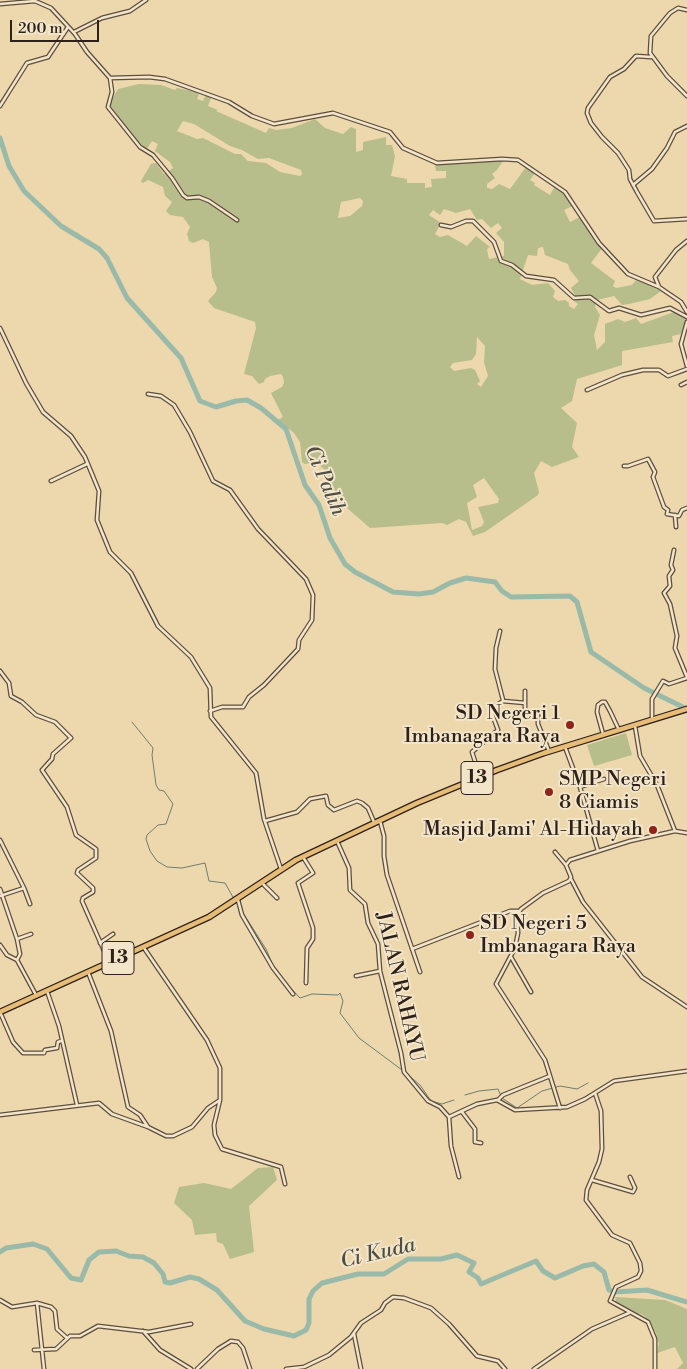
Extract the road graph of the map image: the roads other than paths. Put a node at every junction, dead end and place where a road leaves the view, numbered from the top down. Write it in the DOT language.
graph roads {
  1 [pos="146,0"];
  2 [pos="0,4"];
  3 [pos="687,10"];
  4 [pos="68,27"];
  5 [pos="74,32"];
  6 [pos="651,57"];
  7 [pos="110,78"];
  8 [pos="687,96"];
  9 [pos="0,106"];
  10 [pos="687,126"];
  11 [pos="633,185"];
  12 [pos="687,219"];
  13 [pos="237,220"];
  14 [pos="441,225"];
  15 [pos="687,241"];
  16 [pos="659,287"];
  17 [pos="687,312"];
  18 [pos="687,317"];
  19 [pos="687,322"];
  20 [pos="0,328"];
  21 [pos="687,368"];
  22 [pos="687,382"];
  23 [pos="682,385"];
  24 [pos="587,390"];
  25 [pos="148,394"];
  26 [pos="88,464"];
  27 [pos="624,466"];
  28 [pos="51,481"];
  29 [pos="687,508"];
  30 [pos="675,515"];
  31 [pos="676,526"];
  32 [pos="674,550"];
  33 [pos="500,630"];
  34 [pos="0,672"];
  35 [pos="687,677"];
  36 [pos="525,691"];
  37 [pos="503,701"];
  38 [pos="525,703"];
  39 [pos="685,709"];
  40 [pos="210,712"];
  41 [pos="652,720"];
  42 [pos="635,726"];
  43 [pos="620,730"];
  44 [pos="604,735"];
  45 [pos="565,747"];
  46 [pos="549,752"];
  47 [pos="480,777"];
  48 [pos="604,779"];
  49 [pos="580,787"];
  50 [pos="265,821"];
  51 [pos="380,821"];
  52 [pos="374,823"];
  53 [pos="675,831"];
  54 [pos="687,833"];
  55 [pos="0,840"];
  56 [pos="337,840"];
  57 [pos="598,851"];
  58 [pos="555,852"];
  59 [pos="303,857"];
  60 [pos="566,865"];
  61 [pos="281,869"];
  62 [pos="571,879"];
  63 [pos="261,882"];
  64 [pos="0,888"];
  65 [pos="24,888"];
  66 [pos="2,896"];
  67 [pos="277,898"];
  68 [pos="236,901"];
  69 [pos="30,904"];
  70 [pos="519,911"];
  71 [pos="31,934"];
  72 [pos="113,934"];
  73 [pos="17,939"];
  74 [pos="100,943"];
  75 [pos="0,945"];
  76 [pos="143,947"];
  77 [pos="411,949"];
  78 [pos="511,957"];
  79 [pos="17,960"];
  80 [pos="109,962"];
  81 [pos="380,971"];
  82 [pos="88,972"];
  83 [pos="420,972"];
  84 [pos="356,976"];
  85 [pos="306,983"];
  86 [pos="47,990"];
  87 [pos="531,992"];
  88 [pos="293,994"];
  89 [pos="36,995"];
  90 [pos="687,1007"];
  91 [pos="0,1012"];
  92 [pos="61,1041"];
  93 [pos="687,1071"];
  94 [pos="550,1076"];
  95 [pos="595,1093"];
  96 [pos="220,1100"];
  97 [pos="497,1100"];
  98 [pos="77,1105"];
  99 [pos="560,1108"];
  100 [pos="462,1112"];
  101 [pos="0,1115"];
  102 [pos="449,1117"];
  103 [pos="148,1127"];
  104 [pos="481,1143"];
  105 [pos="459,1176"];
  106 [pos="630,1177"];
  107 [pos="592,1180"];
  108 [pos="285,1184"];
  109 [pos="0,1300"];
  110 [pos="37,1303"];
  111 [pos="630,1313"];
  112 [pos="191,1324"];
  113 [pos="142,1330"];
  114 [pos="354,1333"];
  115 [pos="67,1338"];
  116 [pos="42,1349"];
  117 [pos="34,1350"];
  118 [pos="44,1369"];
  119 [pos="190,1369"];
  120 [pos="197,1369"];
  121 [pos="250,1369"];
  122 [pos="286,1369"];
  123 [pos="361,1369"];
  124 [pos="505,1369"];
  125 [pos="534,1369"];
  126 [pos="655,1369"];
  1 -- 5 [label="street"];
  2 -- 4 [label="street"];
  3 -- 6 [label="street"];
  4 -- 5 [label="street"];
  4 -- 9 [label="street"];
  5 -- 7 [label="street"];
  6 -- 8 [label="street"];
  6 -- 11 [label="street"];
  7 -- 13 [label="street"];
  7 -- 16 [label="street"];
  10 -- 11 [label="street"];
  11 -- 12 [label="street"];
  14 -- 18 [label="street"];
  15 -- 16 [label="street"];
  16 -- 17 [label="street"];
  19 -- 21 [label="street"];
  20 -- 26 [label="street"];
  21 -- 24 [label="street"];
  22 -- 23 [label="street"];
  25 -- 40 [label="street"];
  26 -- 28 [label="street"];
  26 -- 40 [label="street"];
  27 -- 30 [label="street"];
  29 -- 30 [label="street"];
  30 -- 31 [label="street"];
  32 -- 35 [label="street"];
  33 -- 37 [label="street"];
  34 -- 74 [label="street"];
  35 -- 41 [label="street"];
  36 -- 38 [label="street"];
  37 -- 38 [label="street"];
  37 -- 47 [label="street"];
  38 -- 46 [label="street"];
  39 -- 41 [label="highway, 13"];
  40 -- 50 [label="street"];
  41 -- 42 [label="highway, 13"];
  42 -- 43 [label="highway, 13"];
  42 -- 53 [label="street"];
  43 -- 44 [label="highway, 13"];
  43 -- 44 [label="street"];
  44 -- 45 [label="highway, 13"];
  45 -- 46 [label="highway, 13"];
  45 -- 49 [label="street"];
  46 -- 47 [label="highway, 13"];
  47 -- 51 [label="highway, 13"];
  48 -- 49 [label="street"];
  49 -- 57 [label="street"];
  50 -- 52 [label="street"];
  50 -- 61 [label="street"];
  51 -- 52 [label="highway, 13"];
  51 -- 77 [label="street"];
  52 -- 56 [label="highway, 13"];
  53 -- 54 [label="street"];
  53 -- 57 [label="street"];
  55 -- 65 [label="street"];
  56 -- 59 [label="highway, 13"];
  56 -- 81 [label="street, JALAN RAHAYU"];
  57 -- 60 [label="street"];
  58 -- 60 [label="street"];
  59 -- 61 [label="highway, 13"];
  59 -- 85 [label="street"];
  60 -- 62 [label="street"];
  61 -- 63 [label="highway, 13"];
  62 -- 70 [label="street"];
  62 -- 90 [label="street"];
  63 -- 67 [label="street"];
  63 -- 68 [label="highway, 13"];
  64 -- 66 [label="street"];
  65 -- 66 [label="street"];
  65 -- 69 [label="street"];
  66 -- 73 [label="street"];
  68 -- 76 [label="highway, 13"];
  68 -- 88 [label="street"];
  70 -- 77 [label="street"];
  70 -- 78 [label="street"];
  71 -- 73 [label="street"];
  72 -- 74 [label="street"];
  73 -- 79 [label="street"];
  74 -- 80 [label="street"];
  75 -- 79 [label="street"];
  76 -- 80 [label="highway, 13"];
  76 -- 96 [label="street"];
  77 -- 83 [label="street"];
  78 -- 87 [label="street"];
  78 -- 94 [label="street"];
  79 -- 89 [label="street"];
  80 -- 82 [label="highway, 13"];
  81 -- 84 [label="street"];
  81 -- 102 [label="street, JALAN RAHAYU"];
  82 -- 86 [label="highway, 13"];
  82 -- 103 [label="street"];
  86 -- 89 [label="highway, 13"];
  86 -- 92 [label="street"];
  89 -- 91 [label="highway, 13"];
  91 -- 92 [label="street"];
  92 -- 98 [label="street"];
  93 -- 95 [label="street"];
  94 -- 97 [label="street"];
  94 -- 99 [label="street"];
  95 -- 99 [label="street"];
  95 -- 107 [label="street"];
  96 -- 103 [label="street"];
  96 -- 108 [label="street"];
  97 -- 99 [label="street"];
  97 -- 100 [label="street"];
  98 -- 101 [label="street"];
  98 -- 103 [label="street"];
  100 -- 102 [label="street"];
  100 -- 104 [label="street"];
  102 -- 105 [label="street"];
  106 -- 107 [label="street"];
  107 -- 111 [label="street"];
  109 -- 110 [label="street"];
  110 -- 115 [label="street"];
  110 -- 116 [label="street"];
  111 -- 125 [label="street"];
  111 -- 126 [label="street"];
  112 -- 113 [label="street"];
  113 -- 115 [label="street"];
  113 -- 119 [label="street"];
  114 -- 122 [label="street"];
  114 -- 123 [label="street"];
  114 -- 124 [label="street"];
  115 -- 116 [label="street"];
  116 -- 117 [label="street"];
  116 -- 118 [label="street"];
  120 -- 121 [label="street"];
}
